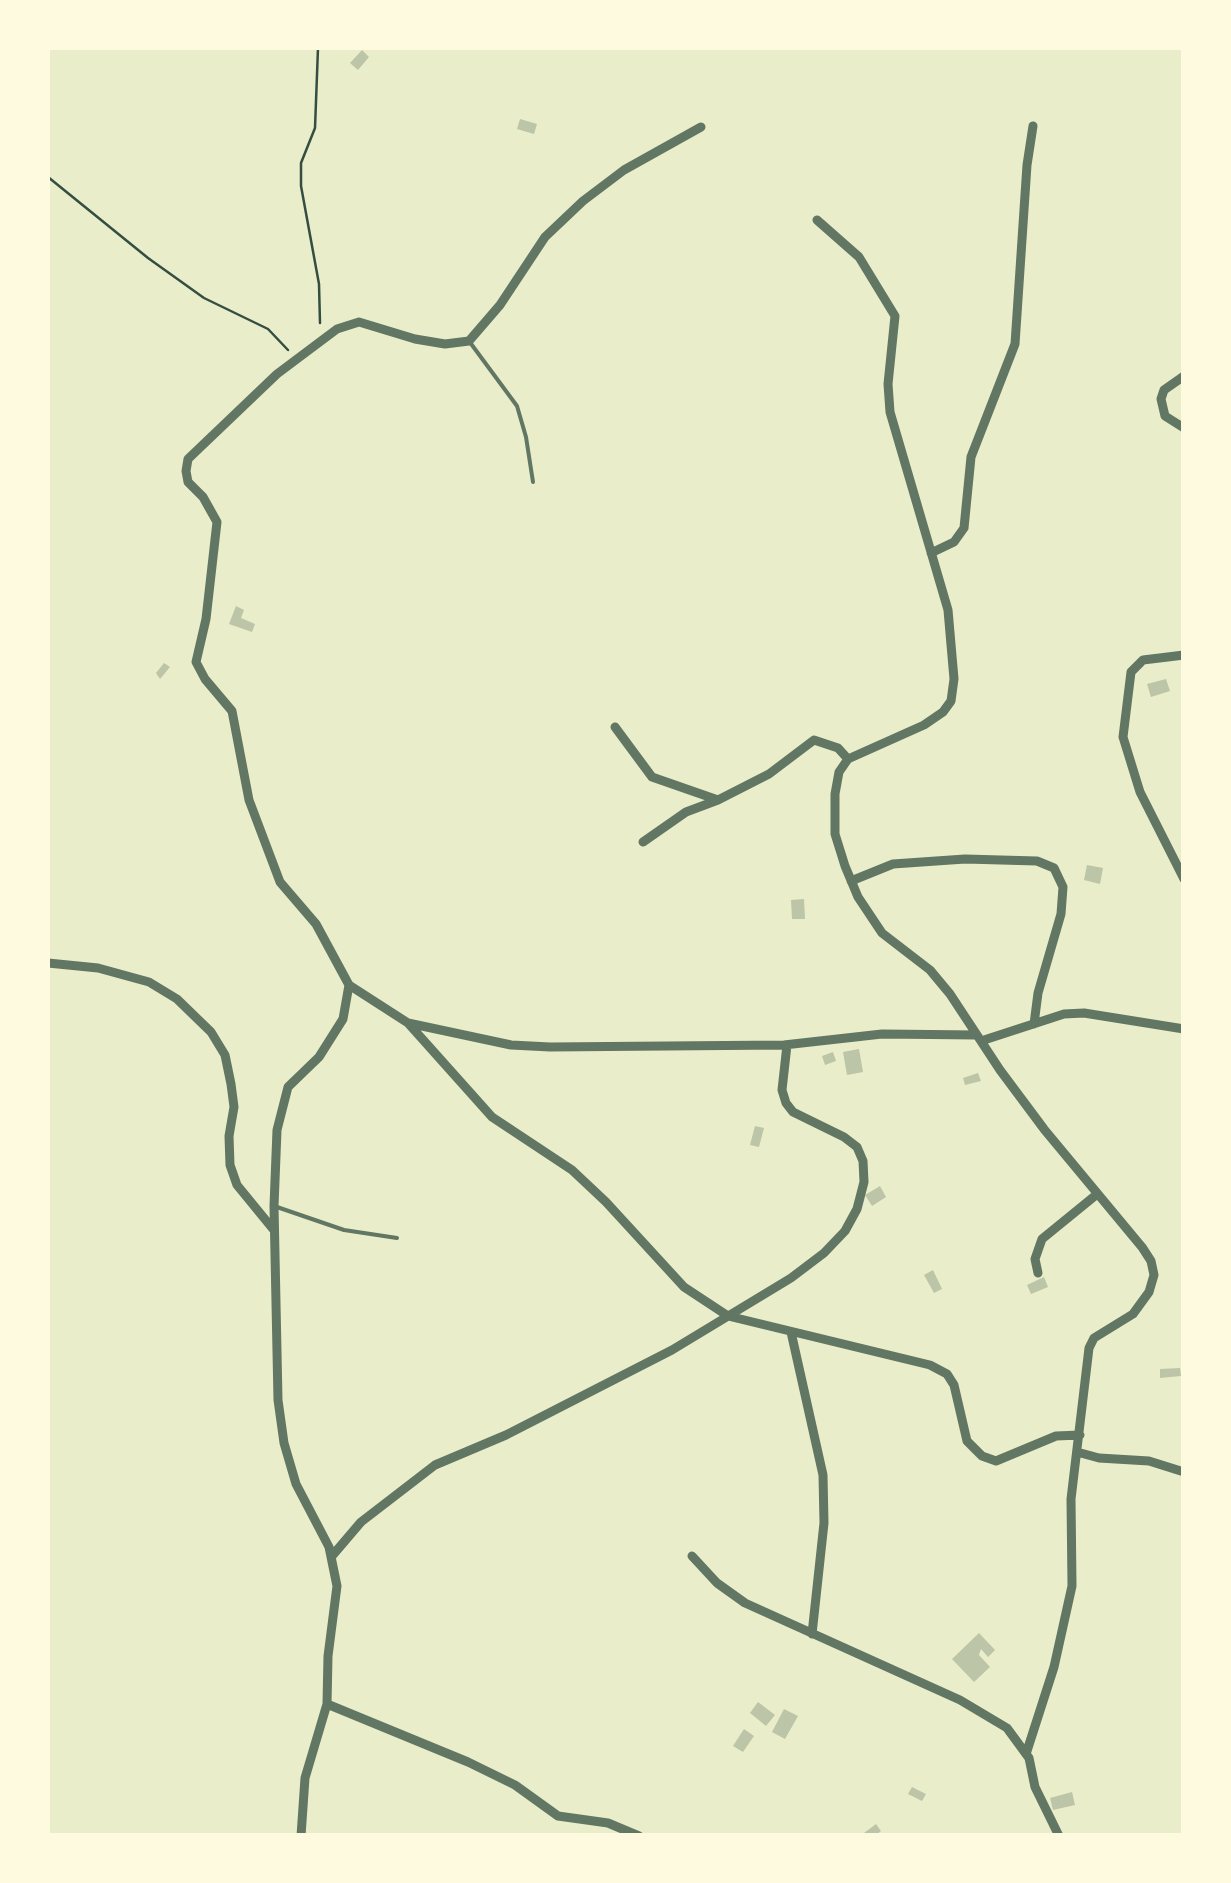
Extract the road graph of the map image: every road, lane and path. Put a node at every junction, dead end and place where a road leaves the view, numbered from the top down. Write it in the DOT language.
graph roads {
  1 [pos="318,48"];
  2 [pos="1032,126"];
  3 [pos="701,127"];
  4 [pos="48,177"];
  5 [pos="817,220"];
  6 [pos="469,341"];
  7 [pos="316,344"];
  8 [pos="298,358"];
  9 [pos="1184,376"];
  10 [pos="1184,428"];
  11 [pos="534,482"];
  12 [pos="931,553"];
  13 [pos="1184,656"];
  14 [pos="616,726"];
  15 [pos="848,758"];
  16 [pos="718,800"];
  17 [pos="643,842"];
  18 [pos="1184,879"];
  19 [pos="851,881"];
  20 [pos="48,963"];
  21 [pos="350,984"];
  22 [pos="408,1023"];
  23 [pos="1034,1024"];
  24 [pos="1184,1029"];
  25 [pos="979,1038"];
  26 [pos="787,1045"];
  27 [pos="1096,1195"];
  28 [pos="274,1206"];
  29 [pos="275,1231"];
  30 [pos="397,1238"];
  31 [pos="1038,1273"];
  32 [pos="728,1316"];
  33 [pos="792,1332"];
  34 [pos="1080,1436"];
  35 [pos="1077,1452"];
  36 [pos="1184,1472"];
  37 [pos="332,1556"];
  38 [pos="692,1556"];
  39 [pos="812,1634"];
  40 [pos="328,1704"];
  41 [pos="1026,1754"];
  42 [pos="300,1836"];
  43 [pos="639,1836"];
  44 [pos="1060,1836"];
  1 -- 7 [label="path"];
  2 -- 12 [label="street"];
  3 -- 6 [label="street"];
  4 -- 8 [label="path"];
  5 -- 12 [label="street"];
  6 -- 7 [label="street"];
  6 -- 11 [label="lane"];
  7 -- 8 [label="street"];
  8 -- 21 [label="street"];
  9 -- 10 [label="street"];
  12 -- 15 [label="street"];
  13 -- 18 [label="street"];
  14 -- 16 [label="street"];
  15 -- 16 [label="street"];
  15 -- 19 [label="street"];
  16 -- 17 [label="street"];
  19 -- 23 [label="street"];
  19 -- 25 [label="street"];
  20 -- 29 [label="street"];
  21 -- 22 [label="street"];
  21 -- 28 [label="street"];
  22 -- 26 [label="street"];
  22 -- 32 [label="street"];
  23 -- 24 [label="street"];
  23 -- 25 [label="street"];
  25 -- 26 [label="street"];
  25 -- 27 [label="street"];
  26 -- 32 [label="street"];
  27 -- 31 [label="street"];
  27 -- 34 [label="street"];
  28 -- 29 [label="street"];
  28 -- 30 [label="lane"];
  29 -- 37 [label="street"];
  32 -- 33 [label="street"];
  32 -- 37 [label="street"];
  33 -- 34 [label="street"];
  33 -- 39 [label="street"];
  34 -- 35 [label="street"];
  35 -- 36 [label="street"];
  35 -- 41 [label="street"];
  37 -- 40 [label="street"];
  38 -- 39 [label="street"];
  39 -- 41 [label="street"];
  40 -- 42 [label="street"];
  40 -- 43 [label="street"];
  41 -- 44 [label="street"];
}
